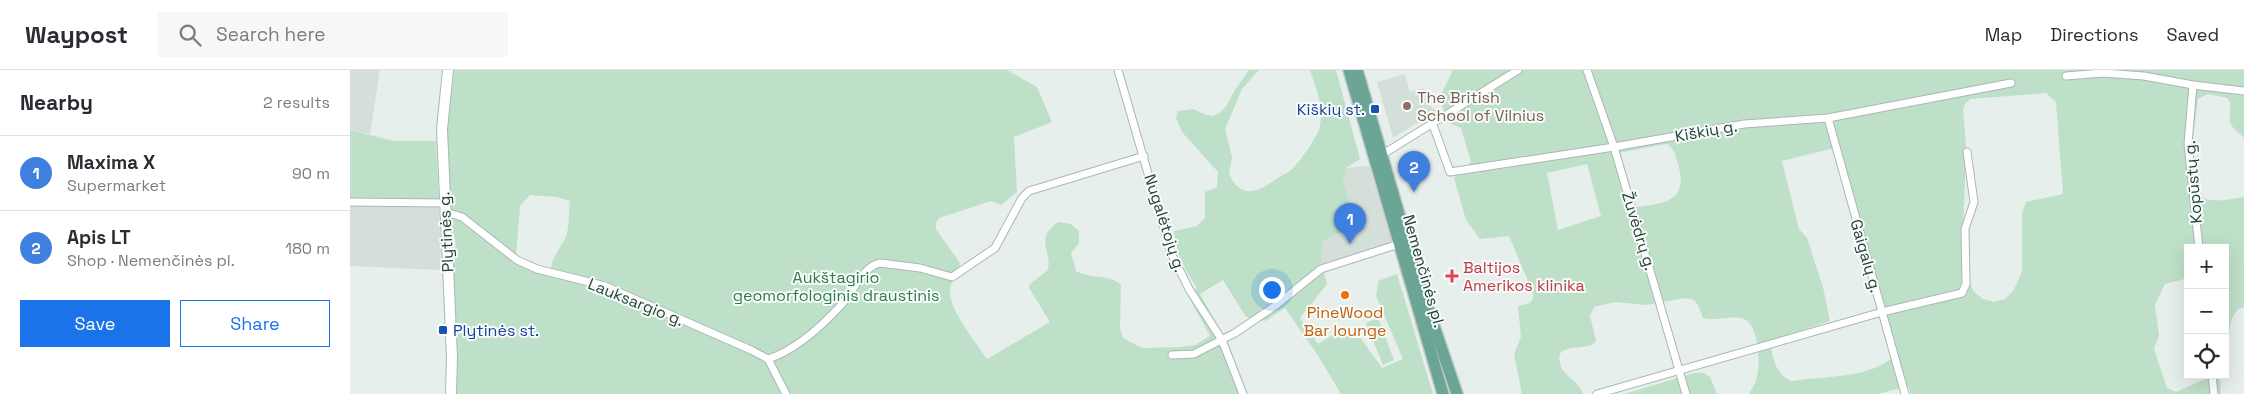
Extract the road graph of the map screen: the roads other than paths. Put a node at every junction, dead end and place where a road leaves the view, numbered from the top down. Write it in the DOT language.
graph roads {
  1 [pos="448,70"];
  2 [pos="1118,70"];
  3 [pos="1349,70"];
  4 [pos="1357,70"];
  5 [pos="1518,70"];
  6 [pos="1587,70"];
  7 [pos="2066,76"];
  8 [pos="2011,83"];
  9 [pos="2193,85"];
  10 [pos="2244,91"];
  11 [pos="1828,118"];
  12 [pos="1433,125"];
  13 [pos="1614,147"];
  14 [pos="1967,152"];
  15 [pos="1144,156"];
  16 [pos="1378,157"];
  17 [pos="350,202"];
  18 [pos="445,208"];
  19 [pos="1400,244"];
  20 [pos="2199,244"];
  21 [pos="1882,312"];
  22 [pos="1222,340"];
  23 [pos="1172,355"];
  24 [pos="768,359"];
  25 [pos="1680,369"];
  26 [pos="2212,379"];
  27 [pos="451,394"];
  28 [pos="786,394"];
  29 [pos="1243,394"];
  30 [pos="1443,394"];
  31 [pos="1457,394"];
  32 [pos="1597,394"];
  33 [pos="1686,394"];
  34 [pos="1905,394"];
  35 [pos="2214,394"];
  1 -- 18 [label="main road, Plytinės g."];
  2 -- 15 [label="street, Nugalėtojų g."];
  3 -- 16 [label="main road, Nemenčinės pl."];
  4 -- 16 [label="main road, Nemenčinės pl."];
  5 -- 12 [label="street"];
  6 -- 13 [label="street, Žuvėdrų g."];
  7 -- 9 [label="street"];
  8 -- 11 [label="street, Kiškių g."];
  9 -- 10 [label="street"];
  9 -- 20 [label="street, Kopūstų g."];
  11 -- 13 [label="street, Kiškių g."];
  11 -- 21 [label="street, Gaigalų g."];
  12 -- 13 [label="street, Kiškių g."];
  12 -- 16 [label="street"];
  13 -- 25 [label="street, Žuvėdrų g."];
  14 -- 21 [label="street"];
  15 -- 22 [label="street, Nugalėtojų g."];
  15 -- 24 [label="street"];
  16 -- 19 [label="main road, Nemenčinės pl."];
  16 -- 31 [label="main road, Nemenčinės pl."];
  17 -- 18 [label="street"];
  18 -- 24 [label="street, Lauksargio g."];
  18 -- 27 [label="main road, Plytinės g."];
  19 -- 22 [label="street"];
  19 -- 30 [label="main road, Nemenčinės pl."];
  21 -- 25 [label="street"];
  21 -- 34 [label="street, Gaigalų g."];
  22 -- 23 [label="street"];
  22 -- 29 [label="street, Nugalėtojų g."];
  24 -- 28 [label="street"];
  25 -- 32 [label="street"];
  25 -- 33 [label="street, Žuvėdrų g."];
  26 -- 35 [label="street"];
}
